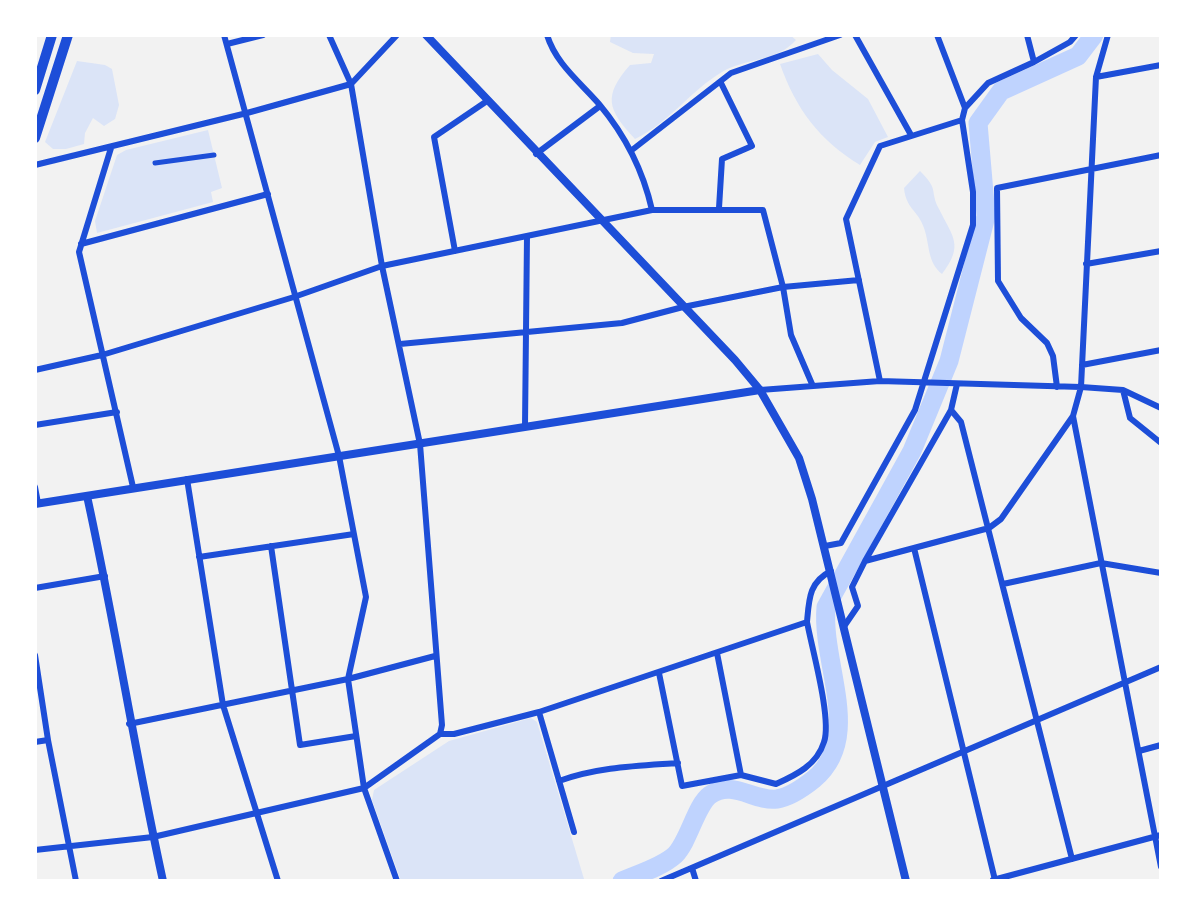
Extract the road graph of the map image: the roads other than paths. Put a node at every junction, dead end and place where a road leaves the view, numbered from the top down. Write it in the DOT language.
graph roads {
  1 [pos="52,35"];
  2 [pos="68,35"];
  3 [pos="224,35"];
  4 [pos="262,35"];
  5 [pos="329,35"];
  6 [pos="397,35"];
  7 [pos="426,35"];
  8 [pos="547,35"];
  9 [pos="840,35"];
  10 [pos="855,35"];
  11 [pos="937,35"];
  12 [pos="1027,35"];
  13 [pos="1076,35"];
  14 [pos="1108,35"];
  15 [pos="227,44"];
  16 [pos="1034,62"];
  17 [pos="1161,65"];
  18 [pos="1096,77"];
  19 [pos="721,83"];
  20 [pos="351,84"];
  21 [pos="35,90"];
  22 [pos="487,101"];
  23 [pos="600,106"];
  24 [pos="965,108"];
  25 [pos="247,113"];
  26 [pos="962,120"];
  27 [pos="912,135"];
  28 [pos="35,138"];
  29 [pos="111,148"];
  30 [pos="632,150"];
  31 [pos="536,154"];
  32 [pos="214,155"];
  33 [pos="1161,155"];
  34 [pos="155,163"];
  35 [pos="35,165"];
  36 [pos="1091,168"];
  37 [pos="268,194"];
  38 [pos="719,208"];
  39 [pos="652,210"];
  40 [pos="600,221"];
  41 [pos="527,236"];
  42 [pos="81,244"];
  43 [pos="455,251"];
  44 [pos="1161,251"];
  45 [pos="1086,264"];
  46 [pos="382,266"];
  47 [pos="859,280"];
  48 [pos="783,287"];
  49 [pos="294,297"];
  50 [pos="682,307"];
  51 [pos="525,331"];
  52 [pos="400,344"];
  53 [pos="1161,350"];
  54 [pos="102,355"];
  55 [pos="1082,365"];
  56 [pos="35,370"];
  57 [pos="880,382"];
  58 [pos="924,383"];
  59 [pos="812,384"];
  60 [pos="957,384"];
  61 [pos="1057,387"];
  62 [pos="1081,387"];
  63 [pos="760,390"];
  64 [pos="1123,390"];
  65 [pos="1161,408"];
  66 [pos="951,410"];
  67 [pos="117,412"];
  68 [pos="1073,416"];
  69 [pos="35,425"];
  70 [pos="525,426"];
  71 [pos="1161,443"];
  72 [pos="420,444"];
  73 [pos="339,456"];
  74 [pos="187,479"];
  75 [pos="35,487"];
  76 [pos="133,487"];
  77 [pos="87,496"];
  78 [pos="36,504"];
  79 [pos="989,528"];
  80 [pos="354,534"];
  81 [pos="271,546"];
  82 [pos="825,546"];
  83 [pos="914,548"];
  84 [pos="199,557"];
  85 [pos="865,561"];
  86 [pos="1101,563"];
  87 [pos="831,571"];
  88 [pos="1161,573"];
  89 [pos="105,576"];
  90 [pos="1003,584"];
  91 [pos="35,588"];
  92 [pos="807,622"];
  93 [pos="845,625"];
  94 [pos="717,653"];
  95 [pos="35,655"];
  96 [pos="435,656"];
  97 [pos="1161,667"];
  98 [pos="659,673"];
  99 [pos="348,679"];
  100 [pos="1125,682"];
  101 [pos="292,690"];
  102 [pos="223,705"];
  103 [pos="539,712"];
  104 [pos="1035,720"];
  105 [pos="129,724"];
  106 [pos="440,734"];
  107 [pos="356,736"];
  108 [pos="48,740"];
  109 [pos="35,742"];
  110 [pos="1161,746"];
  111 [pos="963,751"];
  112 [pos="1139,751"];
  113 [pos="678,763"];
  114 [pos="741,775"];
  115 [pos="559,781"];
  116 [pos="883,785"];
  117 [pos="364,788"];
  118 [pos="258,814"];
  119 [pos="574,832"];
  120 [pos="1158,836"];
  121 [pos="153,837"];
  122 [pos="69,848"];
  123 [pos="35,850"];
  124 [pos="1072,859"];
  125 [pos="1161,867"];
  126 [pos="692,868"];
  127 [pos="993,880"];
  128 [pos="76,881"];
  129 [pos="163,881"];
  130 [pos="278,881"];
  131 [pos="397,881"];
  132 [pos="661,881"];
  133 [pos="695,881"];
  134 [pos="906,881"];
  1 -- 21 [label="highway"];
  2 -- 28 [label="highway"];
  3 -- 15 [label="street"];
  4 -- 15 [label="street"];
  5 -- 20 [label="street"];
  6 -- 20 [label="street"];
  7 -- 22 [label="street"];
  8 -- 23 [label="street"];
  9 -- 19 [label="street"];
  10 -- 27 [label="street"];
  11 -- 24 [label="street"];
  12 -- 16 [label="street"];
  13 -- 16 [label="street"];
  14 -- 18 [label="street"];
  15 -- 25 [label="street"];
  16 -- 24 [label="street"];
  17 -- 18 [label="street"];
  18 -- 36 [label="street"];
  19 -- 30 [label="street"];
  19 -- 38 [label="street"];
  20 -- 25 [label="street"];
  20 -- 46 [label="street"];
  22 -- 31 [label="street"];
  22 -- 43 [label="street"];
  23 -- 30 [label="street"];
  23 -- 31 [label="street"];
  24 -- 26 [label="street"];
  25 -- 29 [label="street"];
  25 -- 37 [label="street"];
  26 -- 27 [label="street"];
  26 -- 58 [label="street"];
  27 -- 47 [label="street"];
  29 -- 35 [label="street"];
  29 -- 42 [label="street"];
  30 -- 39 [label="street"];
  31 -- 40 [label="street"];
  32 -- 34 [label="street"];
  33 -- 36 [label="street"];
  36 -- 45 [label="street"];
  36 -- 61 [label="street"];
  37 -- 42 [label="street"];
  37 -- 49 [label="street"];
  38 -- 39 [label="street"];
  38 -- 48 [label="street"];
  39 -- 40 [label="street"];
  40 -- 41 [label="street"];
  40 -- 50 [label="street"];
  41 -- 43 [label="street"];
  41 -- 51 [label="street"];
  42 -- 54 [label="street"];
  43 -- 46 [label="street"];
  44 -- 45 [label="street"];
  45 -- 55 [label="street"];
  46 -- 49 [label="street"];
  46 -- 52 [label="street"];
  47 -- 48 [label="street"];
  47 -- 57 [label="street"];
  48 -- 50 [label="street"];
  48 -- 59 [label="street"];
  49 -- 54 [label="street"];
  49 -- 73 [label="street"];
  50 -- 51 [label="street"];
  50 -- 63 [label="street"];
  51 -- 52 [label="street"];
  51 -- 70 [label="street"];
  52 -- 72 [label="street"];
  53 -- 55 [label="street"];
  54 -- 56 [label="street"];
  54 -- 67 [label="street"];
  55 -- 62 [label="street"];
  57 -- 58 [label="street"];
  57 -- 59 [label="street"];
  58 -- 60 [label="street"];
  58 -- 82 [label="street"];
  59 -- 63 [label="street"];
  60 -- 61 [label="street"];
  60 -- 66 [label="street"];
  61 -- 62 [label="street"];
  62 -- 64 [label="street"];
  62 -- 68 [label="street"];
  63 -- 70 [label="street"];
  63 -- 82 [label="street"];
  64 -- 65 [label="street"];
  64 -- 71 [label="street"];
  66 -- 79 [label="street"];
  66 -- 85 [label="street"];
  67 -- 69 [label="street"];
  67 -- 76 [label="street"];
  68 -- 79 [label="street"];
  68 -- 86 [label="street"];
  70 -- 72 [label="street"];
  72 -- 73 [label="street"];
  72 -- 96 [label="street"];
  73 -- 74 [label="street"];
  73 -- 80 [label="street"];
  74 -- 76 [label="street"];
  74 -- 84 [label="street"];
  75 -- 78 [label="street"];
  76 -- 77 [label="street"];
  77 -- 78 [label="street"];
  77 -- 89 [label="street"];
  79 -- 83 [label="street"];
  79 -- 90 [label="street"];
  80 -- 81 [label="street"];
  80 -- 99 [label="street"];
  81 -- 84 [label="street"];
  81 -- 101 [label="street"];
  82 -- 87 [label="street"];
  83 -- 85 [label="street"];
  83 -- 111 [label="street"];
  84 -- 102 [label="street"];
  85 -- 93 [label="street"];
  86 -- 88 [label="street"];
  86 -- 90 [label="street"];
  86 -- 100 [label="street"];
  87 -- 92 [label="street"];
  87 -- 93 [label="street"];
  89 -- 91 [label="street"];
  89 -- 105 [label="street"];
  90 -- 104 [label="street"];
  92 -- 94 [label="street"];
  92 -- 114 [label="street"];
  93 -- 116 [label="street"];
  94 -- 98 [label="street"];
  94 -- 114 [label="street"];
  95 -- 108 [label="street"];
  96 -- 99 [label="street"];
  96 -- 106 [label="street"];
  97 -- 100 [label="street"];
  98 -- 103 [label="street"];
  98 -- 113 [label="street"];
  99 -- 101 [label="street"];
  99 -- 107 [label="street"];
  100 -- 104 [label="street"];
  100 -- 112 [label="street"];
  101 -- 102 [label="street"];
  101 -- 107 [label="street"];
  102 -- 105 [label="street"];
  102 -- 118 [label="street"];
  103 -- 106 [label="street"];
  103 -- 115 [label="street"];
  104 -- 111 [label="street"];
  104 -- 124 [label="street"];
  105 -- 121 [label="street"];
  106 -- 117 [label="street"];
  107 -- 117 [label="street"];
  108 -- 109 [label="street"];
  108 -- 122 [label="street"];
  110 -- 112 [label="street"];
  111 -- 116 [label="street"];
  111 -- 127 [label="street"];
  112 -- 120 [label="street"];
  113 -- 114 [label="street"];
  113 -- 115 [label="street"];
  115 -- 119 [label="street"];
  116 -- 126 [label="street"];
  116 -- 134 [label="street"];
  117 -- 118 [label="street"];
  117 -- 131 [label="street"];
  118 -- 121 [label="street"];
  118 -- 130 [label="street"];
  120 -- 124 [label="street"];
  120 -- 125 [label="street"];
  121 -- 122 [label="street"];
  121 -- 129 [label="street"];
  122 -- 123 [label="street"];
  122 -- 128 [label="street"];
  124 -- 127 [label="street"];
  126 -- 132 [label="street"];
  126 -- 133 [label="street"];
}
